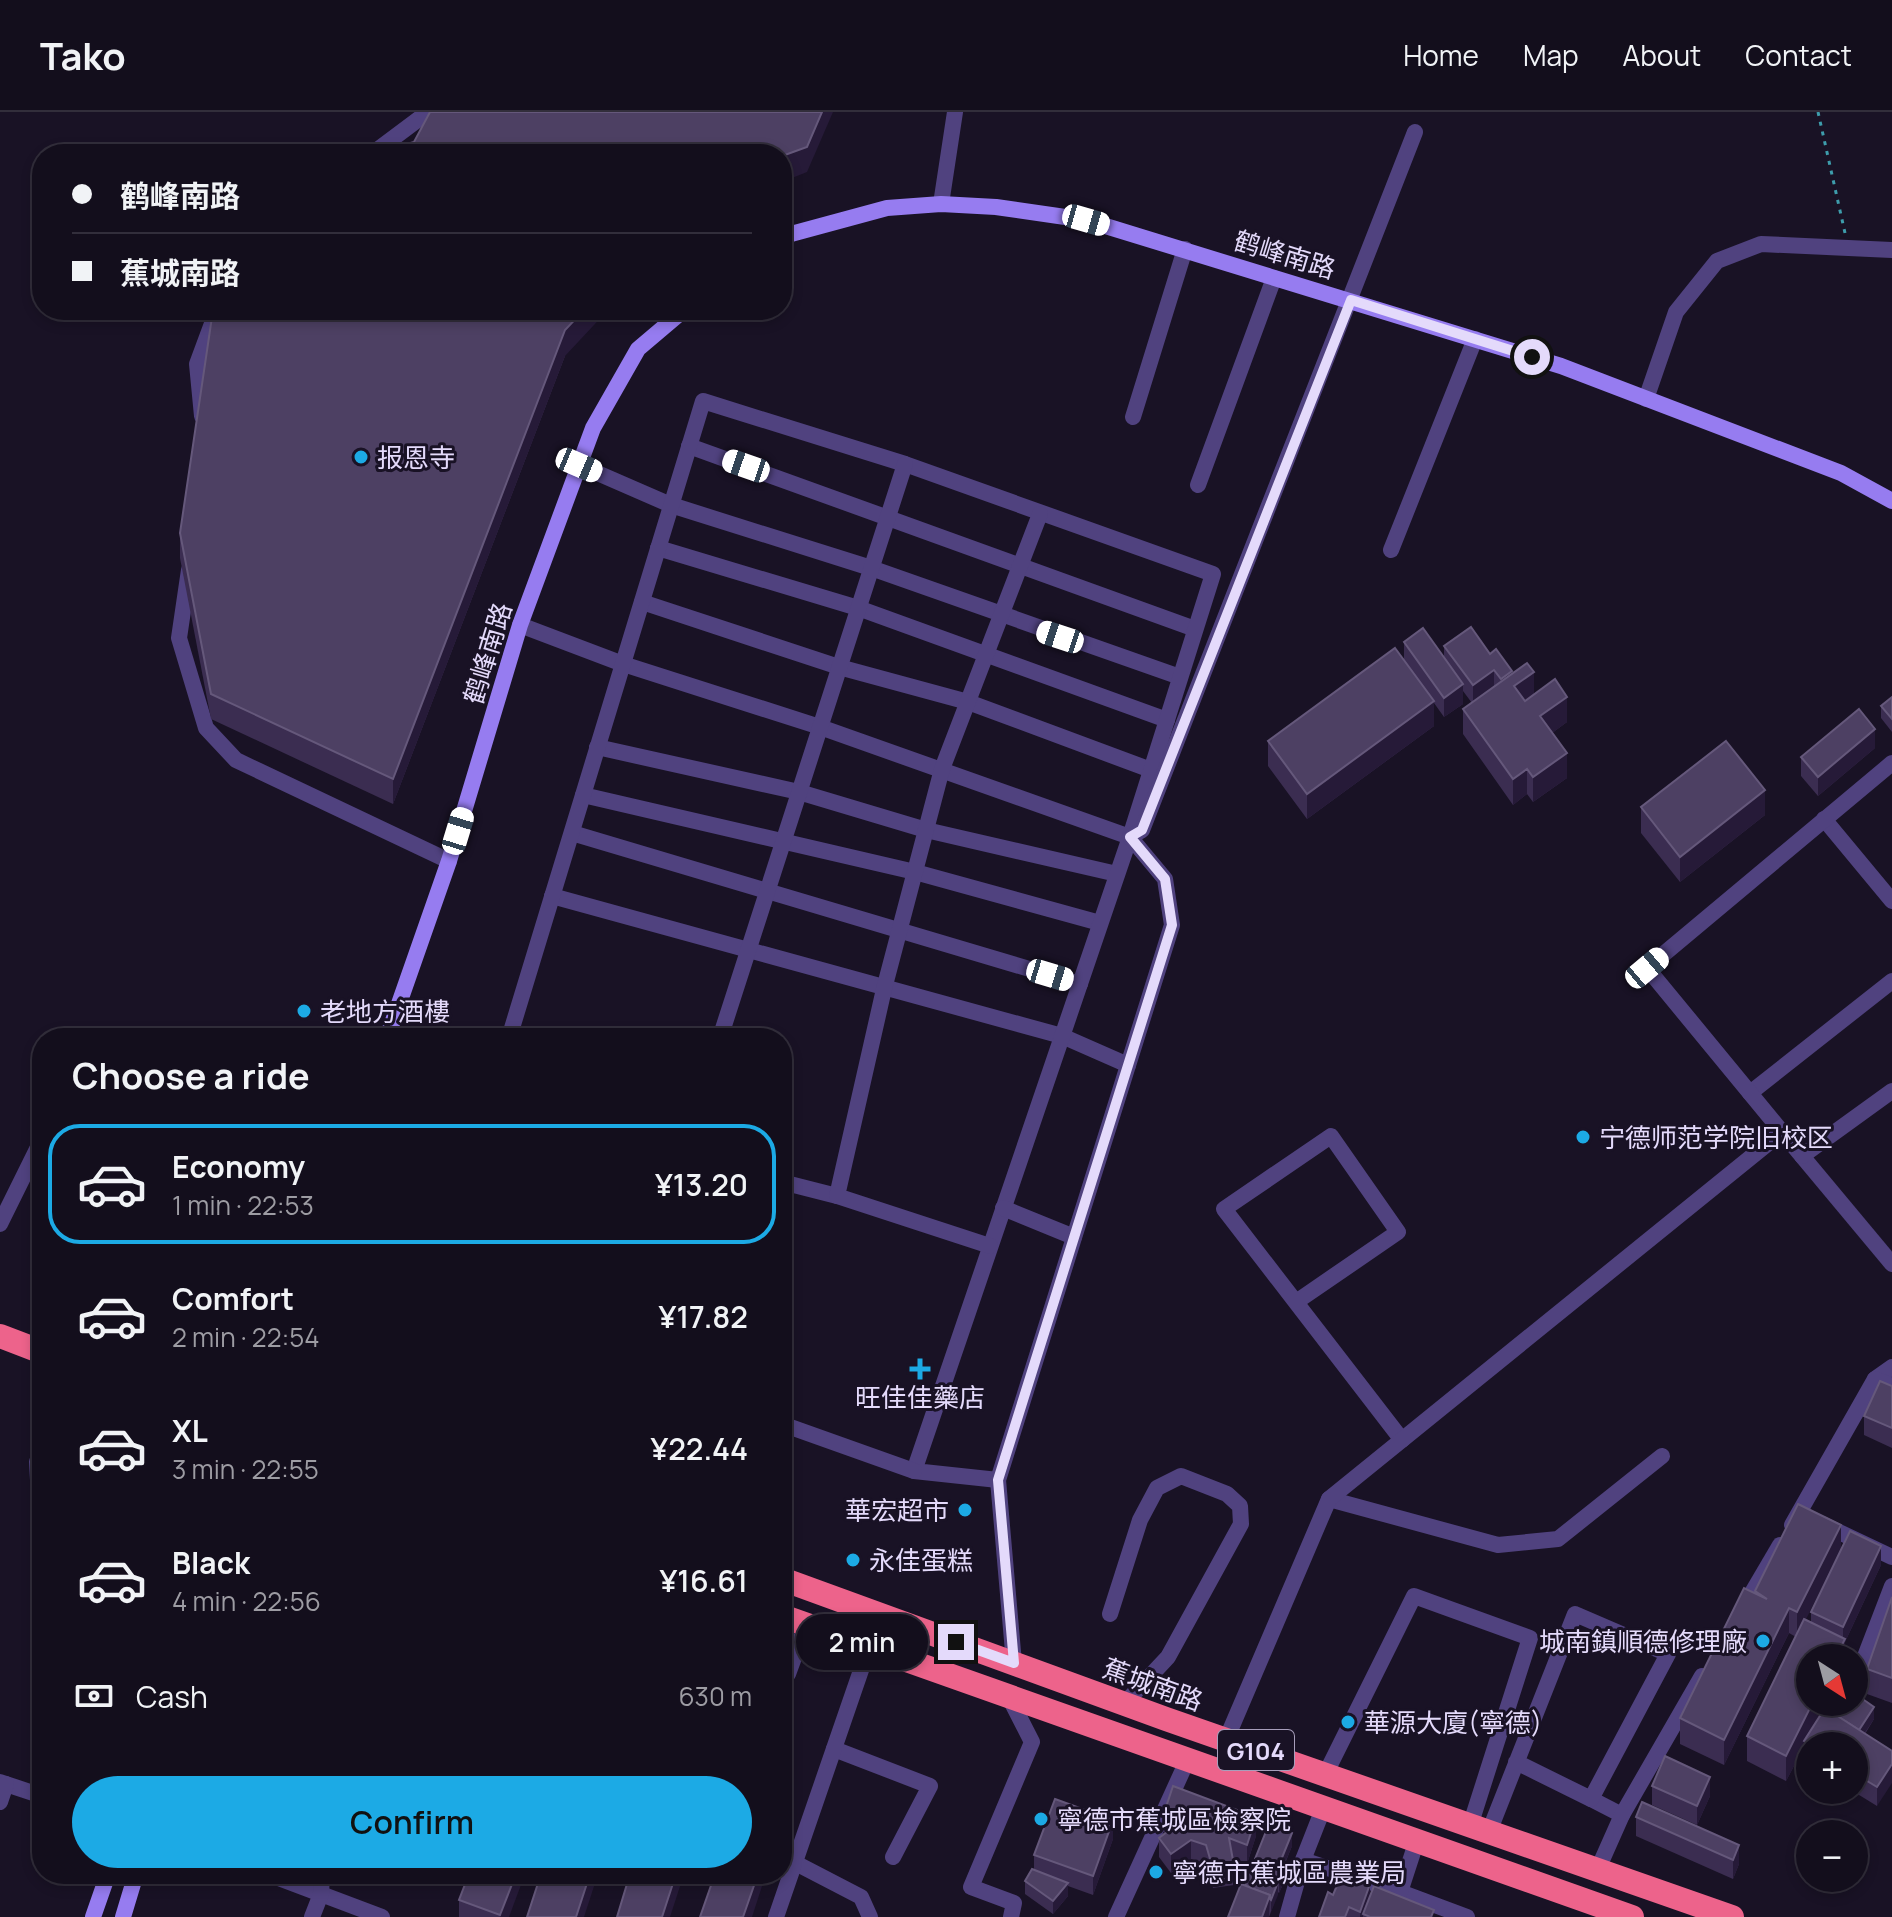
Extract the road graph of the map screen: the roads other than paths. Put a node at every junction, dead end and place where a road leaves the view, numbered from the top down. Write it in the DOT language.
graph roads {
  1 [pos="428,112"];
  2 [pos="955,112"];
  3 [pos="1415,132"];
  4 [pos="385,144"];
  5 [pos="941,204"];
  6 [pos="792,234"];
  7 [pos="1185,249"];
  8 [pos="1892,250"];
  9 [pos="1274,278"];
  10 [pos="1351,300"];
  11 [pos="213,320"];
  12 [pos="672,320"];
  13 [pos="1475,339"];
  14 [pos="1646,399"];
  15 [pos="1133,417"];
  16 [pos="205,438"];
  17 [pos="689,446"];
  18 [pos="905,464"];
  19 [pos="579,465"];
  20 [pos="1198,485"];
  21 [pos="1892,501"];
  22 [pos="671,505"];
  23 [pos="1040,514"];
  24 [pos="888,516"];
  25 [pos="193,545"];
  26 [pos="658,548"];
  27 [pos="1391,550"];
  28 [pos="1020,566"];
  29 [pos="871,568"];
  30 [pos="642,602"];
  31 [pos="858,608"];
  32 [pos="1000,617"];
  33 [pos="520,625"];
  34 [pos="1195,629"];
  35 [pos="986,655"];
  36 [pos="623,664"];
  37 [pos="839,667"];
  38 [pos="1180,677"];
  39 [pos="968,702"];
  40 [pos="1167,720"];
  41 [pos="820,727"];
  42 [pos="597,747"];
  43 [pos="1892,763"];
  44 [pos="942,769"];
  45 [pos="1151,770"];
  46 [pos="799,792"];
  47 [pos="583,795"];
  48 [pos="1824,819"];
  49 [pos="926,830"];
  50 [pos="572,833"];
  51 [pos="1130,837"];
  52 [pos="784,840"];
  53 [pos="449,861"];
  54 [pos="915,872"];
  55 [pos="1117,874"];
  56 [pos="767,894"];
  57 [pos="552,896"];
  58 [pos="1892,901"];
  59 [pos="1100,923"];
  60 [pos="899,930"];
  61 [pos="749,949"];
  62 [pos="1892,981"];
  63 [pos="1080,984"];
  64 [pos="884,989"];
  65 [pos="391,1028"];
  66 [pos="512,1028"];
  67 [pos="723,1028"];
  68 [pos="1062,1036"];
  69 [pos="1128,1065"];
  70 [pos="1892,1091"];
  71 [pos="1750,1093"];
  72 [pos="1782,1132"];
  73 [pos="32,1156"];
  74 [pos="1802,1156"];
  75 [pos="792,1185"];
  76 [pos="837,1196"];
  77 [pos="1003,1208"];
  78 [pos="0,1224"];
  79 [pos="1074,1237"];
  80 [pos="990,1246"];
  81 [pos="1892,1264"];
  82 [pos="1296,1302"];
  83 [pos="0,1336"];
  84 [pos="32,1348"];
  85 [pos="1892,1367"];
  86 [pos="1875,1379"];
  87 [pos="1892,1386"];
  88 [pos="792,1428"];
  89 [pos="1402,1440"];
  90 [pos="1662,1456"];
  91 [pos="914,1471"];
  92 [pos="998,1480"];
  93 [pos="1329,1499"];
  94 [pos="1799,1513"];
  95 [pos="1892,1557"];
  96 [pos="792,1583"];
  97 [pos="1892,1586"];
  98 [pos="1110,1614"];
  99 [pos="792,1620"];
  100 [pos="1733,1624"];
  101 [pos="806,1625"];
  102 [pos="869,1647"];
  103 [pos="1868,1649"];
  104 [pos="792,1663"];
  105 [pos="1014,1663"];
  106 [pos="1709,1665"];
  107 [pos="1009,1697"];
  108 [pos="1124,1704"];
  109 [pos="1226,1740"];
  110 [pos="834,1749"];
  111 [pos="1187,1761"];
  112 [pos="1516,1762"];
  113 [pos="1325,1775"];
  114 [pos="3,1783"];
  115 [pos="32,1793"];
  116 [pos="1591,1799"];
  117 [pos="0,1802"];
  118 [pos="1323,1809"];
  119 [pos="1622,1815"];
  120 [pos="1479,1829"];
  121 [pos="1416,1843"];
  122 [pos="792,1851"];
  123 [pos="893,1857"];
  124 [pos="792,1860"];
  125 [pos="1303,1860"];
  126 [pos="1598,1869"];
  127 [pos="105,1884"];
  128 [pos="133,1884"];
  129 [pos="294,1884"];
  130 [pos="322,1884"];
  131 [pos="783,1884"];
  132 [pos="1400,1892"];
  133 [pos="321,1894"];
  134 [pos="1585,1908"];
  135 [pos="377,1916"];
  136 [pos="93,1917"];
  137 [pos="123,1917"];
  138 [pos="312,1917"];
  139 [pos="776,1917"];
  140 [pos="870,1917"];
  141 [pos="1011,1917"];
  142 [pos="1116,1917"];
  143 [pos="1287,1917"];
  144 [pos="1467,1917"];
  145 [pos="1632,1917"];
  146 [pos="1732,1917"];
  1 -- 4 [label="street"];
  2 -- 5 [label="street"];
  3 -- 10 [label="street"];
  5 -- 6 [label="street, 鹤峰南路"];
  5 -- 7 [label="street, 鹤峰南路"];
  7 -- 9 [label="street, 鹤峰南路"];
  7 -- 15 [label="street"];
  8 -- 14 [label="street"];
  9 -- 10 [label="street, 鹤峰南路"];
  9 -- 20 [label="street"];
  10 -- 13 [label="street, 鹤峰南路"];
  10 -- 51 [label="street"];
  11 -- 16 [label="street"];
  12 -- 19 [label="street, 鹤峰南路"];
  13 -- 14 [label="street, 鹤峰南路"];
  13 -- 27 [label="street"];
  14 -- 21 [label="street, 鹤峰南路"];
  17 -- 18 [label="street"];
  17 -- 22 [label="street"];
  17 -- 24 [label="street"];
  18 -- 23 [label="street"];
  18 -- 24 [label="street"];
  19 -- 22 [label="street"];
  19 -- 33 [label="street, 鹤峰南路"];
  22 -- 26 [label="street"];
  22 -- 29 [label="street"];
  23 -- 28 [label="street"];
  23 -- 34 [label="street"];
  24 -- 28 [label="street"];
  24 -- 29 [label="street"];
  25 -- 53 [label="street"];
  26 -- 30 [label="street"];
  26 -- 31 [label="street"];
  28 -- 32 [label="street"];
  28 -- 34 [label="street"];
  29 -- 31 [label="street"];
  29 -- 32 [label="street"];
  30 -- 36 [label="street"];
  30 -- 37 [label="street"];
  31 -- 35 [label="street"];
  31 -- 37 [label="street"];
  32 -- 35 [label="street"];
  32 -- 38 [label="street"];
  33 -- 36 [label="street"];
  33 -- 53 [label="street, 鹤峰南路"];
  34 -- 38 [label="street"];
  35 -- 39 [label="street"];
  35 -- 40 [label="street"];
  36 -- 41 [label="street"];
  36 -- 42 [label="street"];
  37 -- 39 [label="street"];
  37 -- 41 [label="street"];
  38 -- 40 [label="street"];
  39 -- 44 [label="street"];
  39 -- 45 [label="street"];
  40 -- 45 [label="street"];
  41 -- 44 [label="street"];
  41 -- 46 [label="street"];
  42 -- 46 [label="street"];
  42 -- 47 [label="street"];
  43 -- 48 [label="street"];
  44 -- 49 [label="street"];
  44 -- 51 [label="street"];
  45 -- 51 [label="street"];
  46 -- 49 [label="street"];
  46 -- 52 [label="street"];
  47 -- 50 [label="street"];
  47 -- 52 [label="street"];
  48 -- 58 [label="street"];
  48 -- 71 [label="street"];
  49 -- 54 [label="street"];
  49 -- 55 [label="street"];
  50 -- 56 [label="street"];
  50 -- 57 [label="street"];
  51 -- 55 [label="street"];
  51 -- 69 [label="street"];
  52 -- 54 [label="street"];
  52 -- 56 [label="street"];
  53 -- 65 [label="street, 鹤峰南路"];
  54 -- 59 [label="street"];
  54 -- 60 [label="street"];
  55 -- 59 [label="street"];
  56 -- 60 [label="street"];
  56 -- 61 [label="street"];
  57 -- 61 [label="street"];
  57 -- 66 [label="street"];
  59 -- 63 [label="street"];
  60 -- 63 [label="street"];
  60 -- 64 [label="street"];
  61 -- 64 [label="street"];
  61 -- 67 [label="street"];
  62 -- 71 [label="street"];
  63 -- 68 [label="street"];
  64 -- 68 [label="street"];
  64 -- 76 [label="street"];
  68 -- 69 [label="street"];
  68 -- 77 [label="street"];
  69 -- 79 [label="street"];
  70 -- 74 [label="street"];
  71 -- 72 [label="street"];
  72 -- 74 [label="street"];
  72 -- 89 [label="street"];
  73 -- 78 [label="street"];
  74 -- 81 [label="street"];
  75 -- 76 [label="street"];
  76 -- 80 [label="street"];
  77 -- 79 [label="street"];
  77 -- 80 [label="street"];
  79 -- 92 [label="street"];
  80 -- 91 [label="street"];
  82 -- 82 [label="street"];
  82 -- 89 [label="street"];
  83 -- 84 [label="highway"];
  85 -- 86 [label="street"];
  86 -- 87 [label="street"];
  86 -- 94 [label="street"];
  88 -- 91 [label="street"];
  89 -- 93 [label="street"];
  90 -- 93 [label="street"];
  91 -- 92 [label="street"];
  92 -- 105 [label="street"];
  93 -- 109 [label="street"];
  94 -- 95 [label="street"];
  94 -- 100 [label="street"];
  96 -- 105 [label="highway, 蕉城南路 / G104"];
  97 -- 103 [label="street"];
  98 -- 108 [label="street"];
  99 -- 101 [label="highway, G104"];
  101 -- 102 [label="highway, G104"];
  101 -- 104 [label="street"];
  102 -- 107 [label="highway, G104"];
  102 -- 110 [label="street"];
  105 -- 108 [label="highway, 蕉城南路 / G104"];
  106 -- 119 [label="street"];
  107 -- 111 [label="highway, G104"];
  107 -- 141 [label="street"];
  108 -- 109 [label="highway, 蕉城南路 / G104"];
  109 -- 113 [label="highway, 蕉城南路 / G104"];
  110 -- 122 [label="street"];
  110 -- 123 [label="street"];
  111 -- 118 [label="highway, G104"];
  111 -- 142 [label="street"];
  112 -- 116 [label="street"];
  112 -- 116 [label="street"];
  112 -- 120 [label="street"];
  113 -- 120 [label="highway, 蕉城南路 / G104"];
  113 -- 120 [label="street"];
  114 -- 115 [label="street"];
  114 -- 117 [label="street"];
  116 -- 119 [label="street"];
  118 -- 121 [label="highway, G104"];
  118 -- 125 [label="street"];
  119 -- 126 [label="street"];
  120 -- 126 [label="highway, 蕉城南路 / G104"];
  121 -- 132 [label="street"];
  121 -- 134 [label="highway, G104"];
  124 -- 140 [label="street"];
  125 -- 132 [label="street"];
  125 -- 143 [label="street"];
  126 -- 146 [label="highway, 蕉城南路 / G104"];
  127 -- 136 [label="street"];
  128 -- 137 [label="street"];
  129 -- 133 [label="street"];
  130 -- 133 [label="street"];
  131 -- 139 [label="street"];
  132 -- 144 [label="street"];
  133 -- 135 [label="street"];
  133 -- 138 [label="street"];
  134 -- 145 [label="highway, G104"];
}
